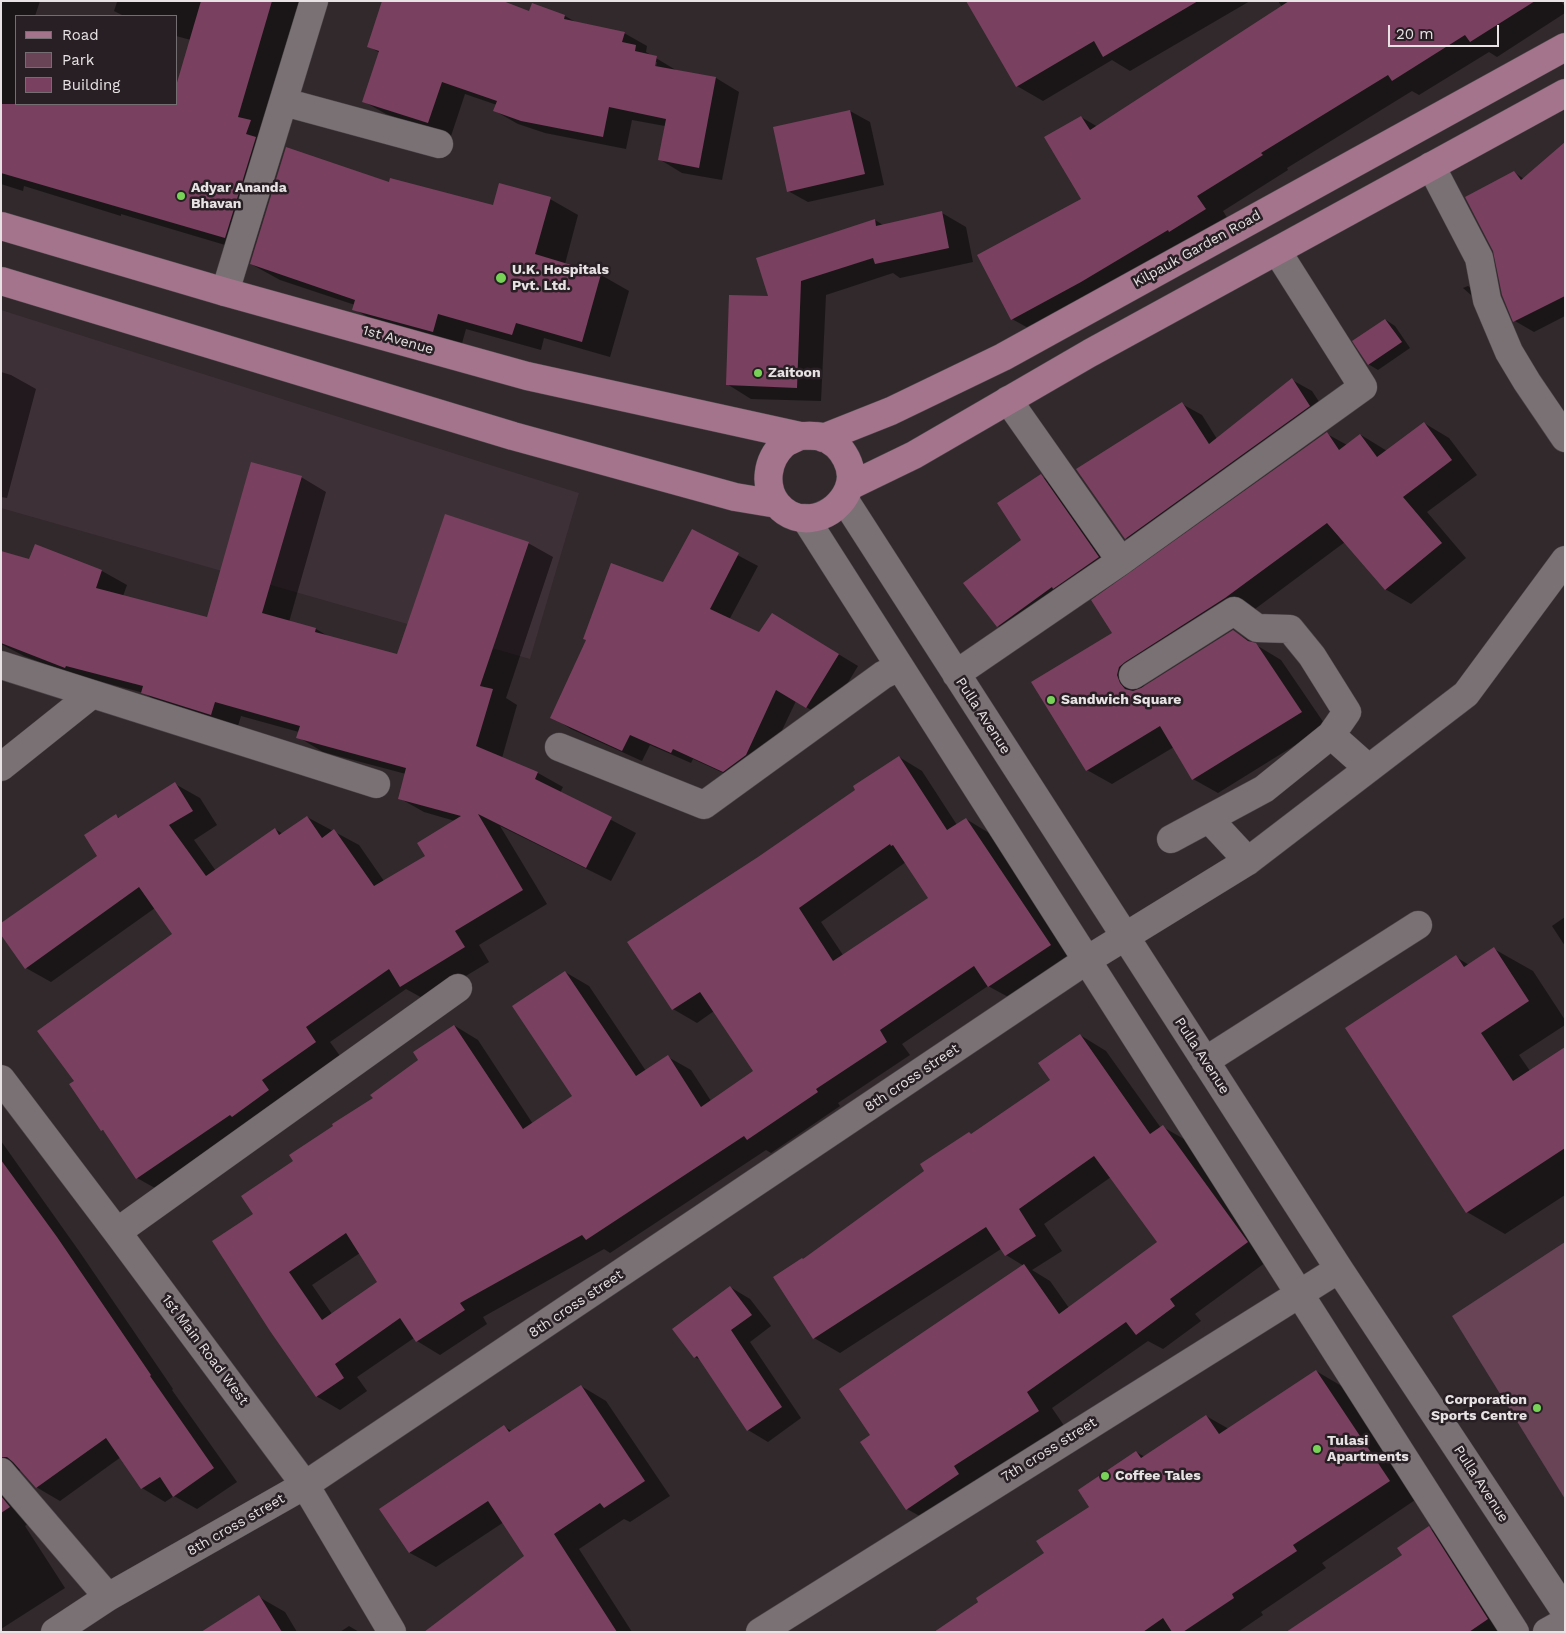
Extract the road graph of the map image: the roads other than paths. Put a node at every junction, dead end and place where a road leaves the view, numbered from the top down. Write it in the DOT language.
graph roads {
  1 [pos="314,1"];
  2 [pos="1565,47"];
  3 [pos="1565,93"];
  4 [pos="284,102"];
  5 [pos="439,144"];
  6 [pos="1431,166"];
  7 [pos="1,226"];
  8 [pos="1277,251"];
  9 [pos="1,281"];
  10 [pos="225,292"];
  11 [pos="1008,400"];
  12 [pos="812,437"];
  13 [pos="1565,438"];
  14 [pos="847,492"];
  15 [pos="777,504"];
  16 [pos="805,518"];
  17 [pos="1565,560"];
  18 [pos="1121,561"];
  19 [pos="1,666"];
  20 [pos="899,667"];
  21 [pos="956,674"];
  22 [pos="1133,675"];
  23 [pos="90,695"];
  24 [pos="1331,735"];
  25 [pos="559,747"];
  26 [pos="1,767"];
  27 [pos="1368,768"];
  28 [pos="376,784"];
  29 [pos="1209,819"];
  30 [pos="1171,839"];
  31 [pos="1248,861"];
  32 [pos="1418,925"];
  33 [pos="1125,936"];
  34 [pos="1087,960"];
  35 [pos="458,988"];
  36 [pos="1205,1061"];
  37 [pos="1,1079"];
  38 [pos="117,1232"];
  39 [pos="1339,1268"];
  40 [pos="1299,1293"];
  41 [pos="1,1472"];
  42 [pos="306,1486"];
  43 [pos="108,1597"];
  44 [pos="1565,1611"];
  45 [pos="1565,1622"];
  46 [pos="55,1632"];
  47 [pos="392,1632"];
  48 [pos="760,1632"];
  49 [pos="1515,1632"];
  50 [pos="1547,1632"];
  1 -- 4 [label="street"];
  2 -- 12 [label="main road, Kilpauk Garden Road"];
  3 -- 6 [label="main road"];
  4 -- 5 [label="street"];
  4 -- 10 [label="street"];
  6 -- 8 [label="main road"];
  6 -- 13 [label="street"];
  7 -- 10 [label="main road, 1st Avenue"];
  8 -- 11 [label="main road"];
  8 -- 18 [label="street"];
  9 -- 15 [label="main road"];
  10 -- 12 [label="main road, 1st Avenue"];
  11 -- 14 [label="main road"];
  11 -- 18 [label="street"];
  12 -- 14 [label="main road"];
  12 -- 15 [label="main road"];
  14 -- 16 [label="main road"];
  14 -- 21 [label="street, Pulla Avenue"];
  15 -- 16 [label="main road"];
  16 -- 20 [label="street"];
  17 -- 27 [label="street, 8th cross street"];
  18 -- 21 [label="street"];
  19 -- 23 [label="street"];
  20 -- 25 [label="street"];
  20 -- 34 [label="street"];
  21 -- 33 [label="street, Pulla Avenue"];
  22 -- 24 [label="street"];
  23 -- 26 [label="street"];
  23 -- 28 [label="street"];
  24 -- 27 [label="street"];
  24 -- 29 [label="street"];
  27 -- 31 [label="street, 8th cross street"];
  29 -- 30 [label="street"];
  29 -- 31 [label="street"];
  31 -- 33 [label="street, 8th cross street"];
  32 -- 36 [label="street"];
  33 -- 34 [label="street, 8th cross street"];
  33 -- 36 [label="street, Pulla Avenue"];
  34 -- 40 [label="street"];
  34 -- 42 [label="street, 8th cross street"];
  35 -- 38 [label="street"];
  36 -- 39 [label="street, Pulla Avenue"];
  37 -- 38 [label="street, 1st Main Road West"];
  38 -- 42 [label="street, 1st Main Road West"];
  39 -- 40 [label="street, 7th cross street"];
  39 -- 44 [label="street, Pulla Avenue"];
  40 -- 48 [label="street, 7th cross street"];
  40 -- 49 [label="street"];
  41 -- 43 [label="street"];
  42 -- 43 [label="street, 8th cross street"];
  42 -- 47 [label="street, 1st Main Road West"];
  43 -- 46 [label="street, 8th cross street"];
  45 -- 50 [label="street"];
}
